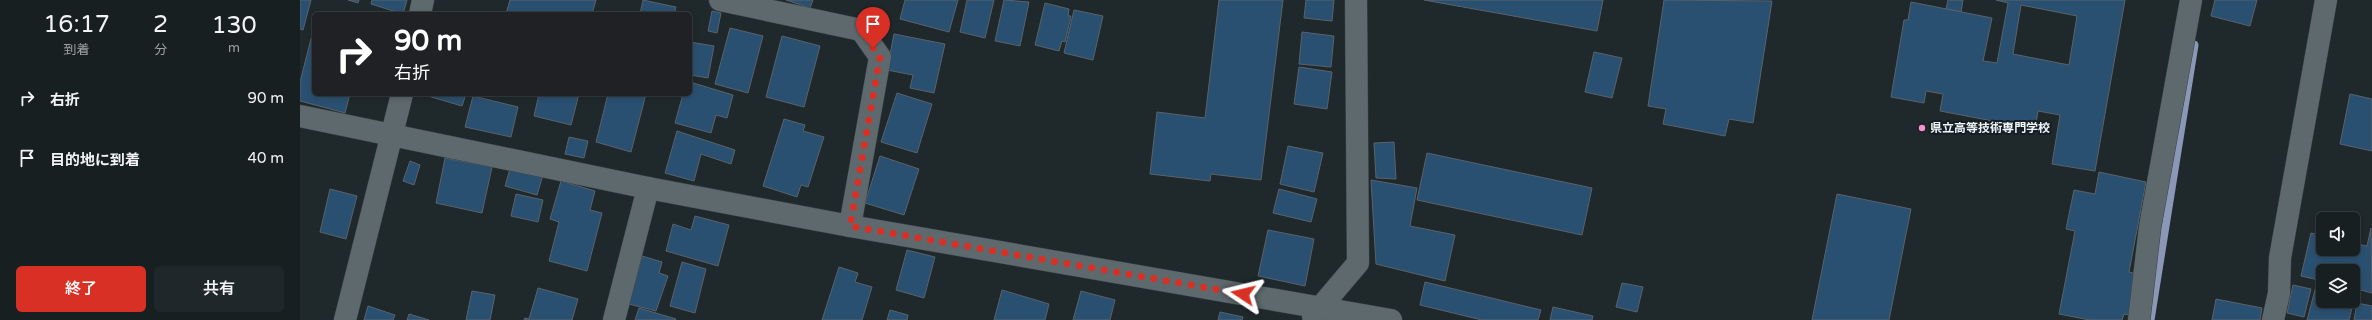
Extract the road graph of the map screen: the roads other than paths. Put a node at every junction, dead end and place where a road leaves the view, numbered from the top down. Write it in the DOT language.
graph roads {
  1 [pos="424,0"];
  2 [pos="720,0"];
  3 [pos="1356,0"];
  4 [pos="2191,0"];
  5 [pos="2326,0"];
  6 [pos="421,12"];
  7 [pos="402,96"];
  8 [pos="300,116"];
  9 [pos="392,136"];
  10 [pos="648,188"];
  11 [pos="850,226"];
  12 [pos="1316,314"];
  13 [pos="345,320"];
  14 [pos="614,320"];
  15 [pos="1390,320"];
  16 [pos="2140,320"];
  17 [pos="2273,320"];
  1 -- 6 [label="street"];
  2 -- 11 [label="street"];
  3 -- 12 [label="street"];
  4 -- 16 [label="street"];
  5 -- 17 [label="street"];
  7 -- 9 [label="street"];
  8 -- 9 [label="street"];
  9 -- 10 [label="street"];
  9 -- 13 [label="street"];
  10 -- 11 [label="street"];
  10 -- 14 [label="street"];
  11 -- 12 [label="street"];
  12 -- 15 [label="street"];
}
